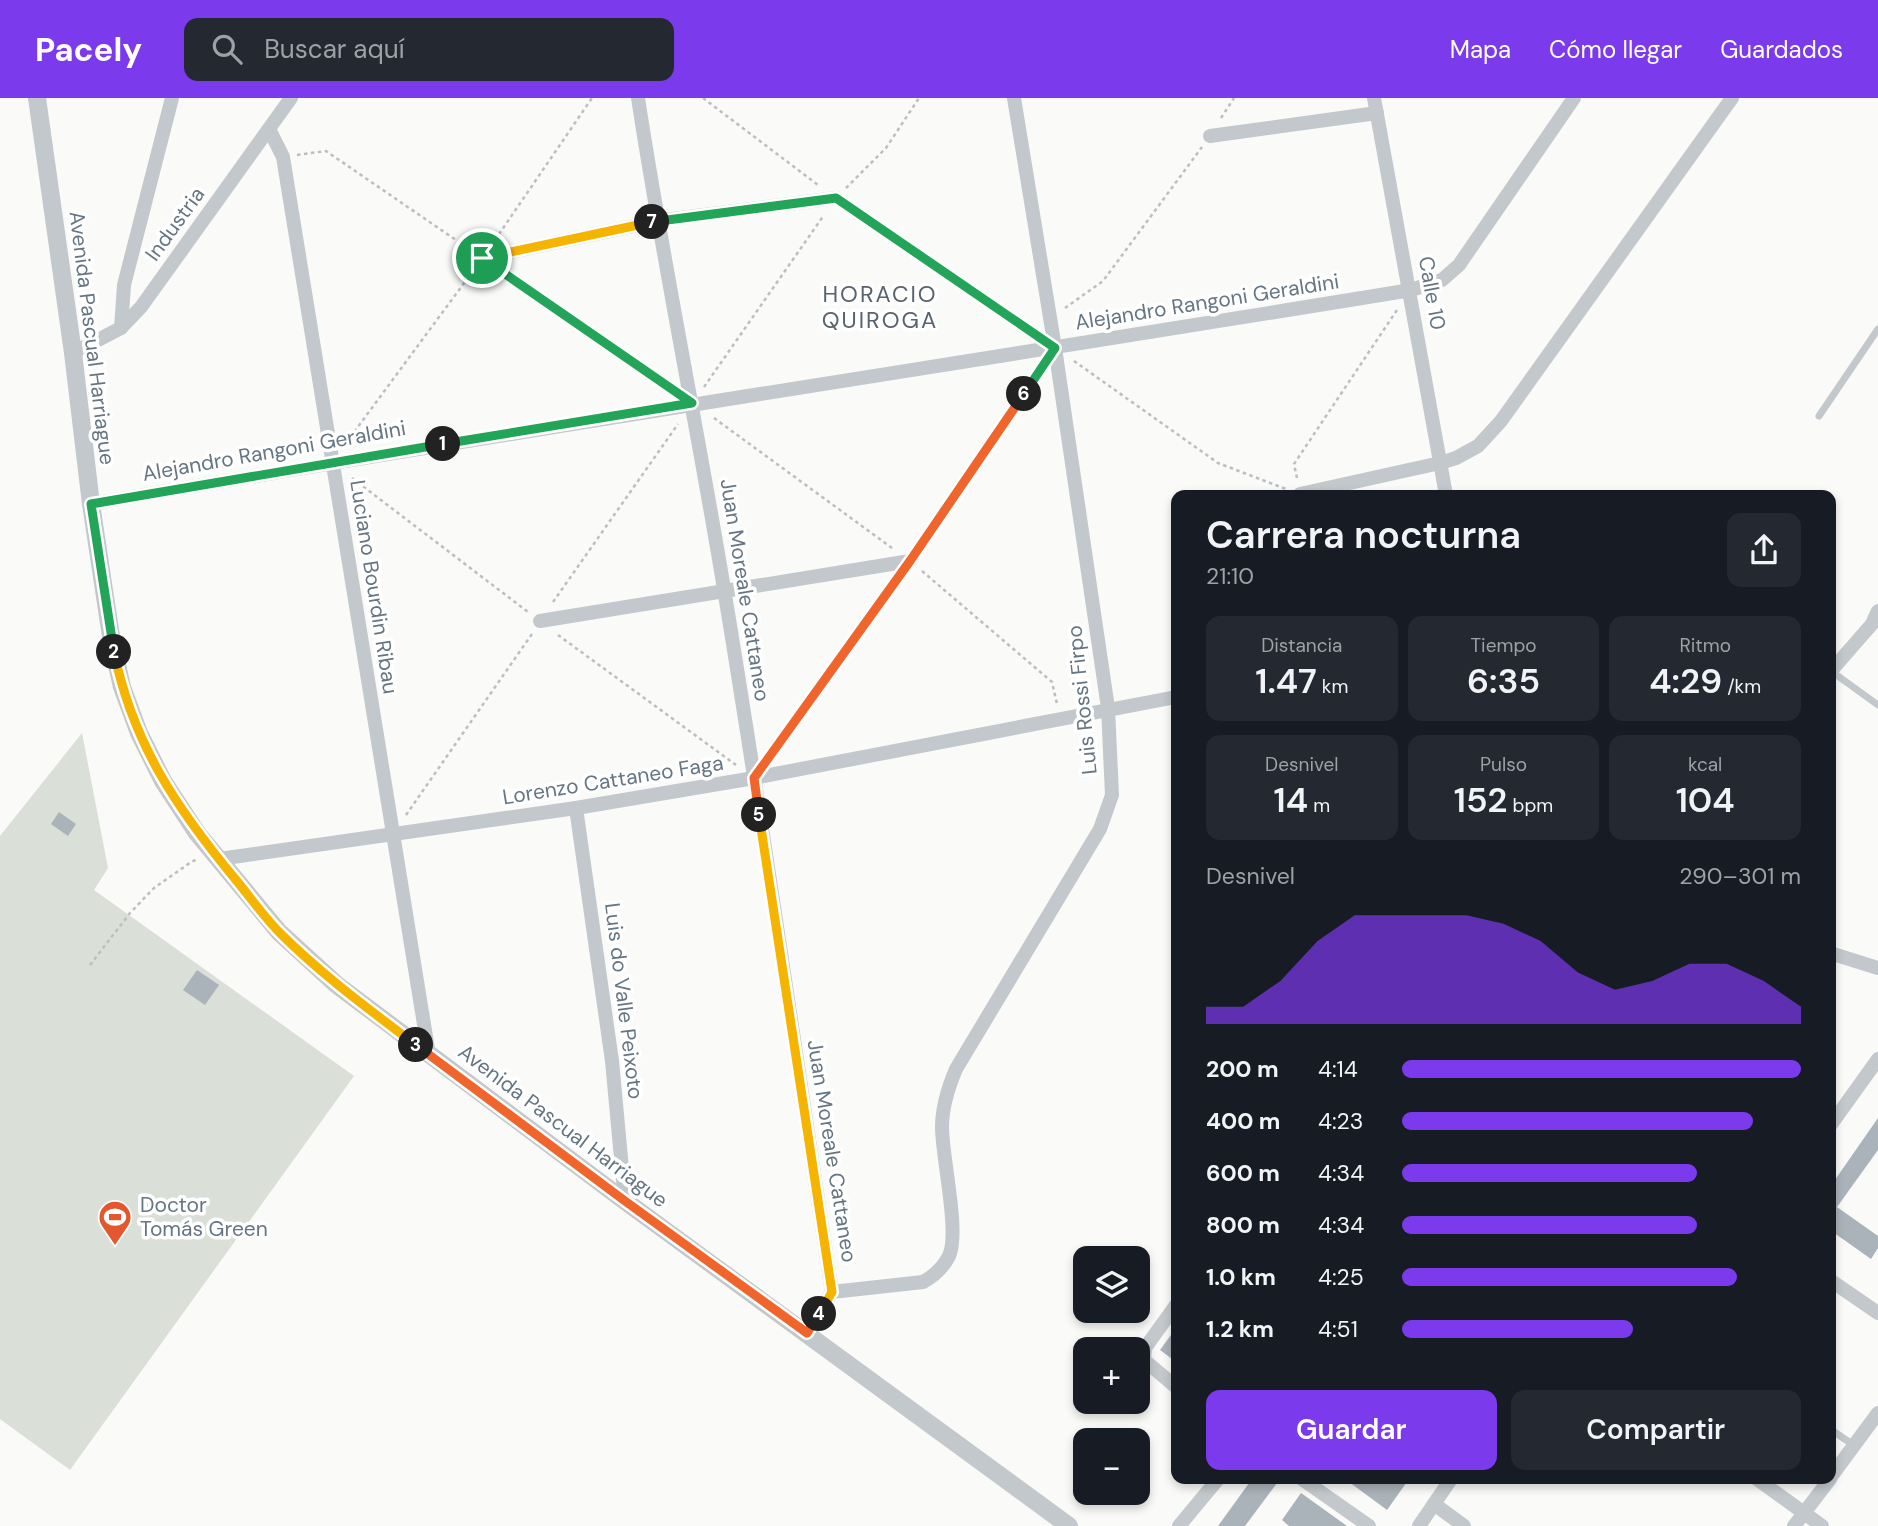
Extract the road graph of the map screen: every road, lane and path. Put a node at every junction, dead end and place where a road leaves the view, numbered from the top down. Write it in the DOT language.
graph roads {
  1 [pos="37,98"];
  2 [pos="172,98"];
  3 [pos="291,98"];
  4 [pos="592,98"];
  5 [pos="638,98"];
  6 [pos="704,98"];
  7 [pos="919,98"];
  8 [pos="1014,98"];
  9 [pos="1234,98"];
  10 [pos="1374,98"];
  11 [pos="1574,98"];
  12 [pos="1732,98"];
  13 [pos="1377,113"];
  14 [pos="270,129"];
  15 [pos="1210,136"];
  16 [pos="283,157"];
  17 [pos="836,198"];
  18 [pos="657,221"];
  19 [pos="482,258"];
  20 [pos="1411,289"];
  21 [pos="1051,318"];
  22 [pos="121,328"];
  23 [pos="1878,329"];
  24 [pos="1055,348"];
  25 [pos="73,353"];
  26 [pos="692,403"];
  27 [pos="1819,416"];
  28 [pos="332,462"];
  29 [pos="1440,463"];
  30 [pos="1289,490"];
  31 [pos="1299,490"];
  32 [pos="1318,490"];
  33 [pos="1445,490"];
  34 [pos="91,504"];
  35 [pos="910,561"];
  36 [pos="725,592"];
  37 [pos="1878,611"];
  38 [pos="540,621"];
  39 [pos="1836,665"];
  40 [pos="1836,675"];
  41 [pos="1171,697"];
  42 [pos="1878,705"];
  43 [pos="1108,708"];
  44 [pos="1060,717"];
  45 [pos="754,778"];
  46 [pos="576,807"];
  47 [pos="392,835"];
  48 [pos="217,857"];
  49 [pos="1836,955"];
  50 [pos="90,965"];
  51 [pos="1878,968"];
  52 [pos="429,1055"];
  53 [pos="1878,1059"];
  54 [pos="1836,1118"];
  55 [pos="625,1201"];
  56 [pos="1836,1284"];
  57 [pos="832,1292"];
  58 [pos="1171,1312"];
  59 [pos="1878,1313"];
  60 [pos="807,1333"];
  61 [pos="1171,1383"];
  62 [pos="1878,1413"];
  63 [pos="1836,1433"];
  64 [pos="1855,1446"];
  65 [pos="1836,1470"];
  66 [pos="1214,1484"];
  67 [pos="1309,1484"];
  68 [pos="1448,1484"];
  69 [pos="1764,1484"];
  70 [pos="1826,1484"];
  71 [pos="1434,1504"];
  72 [pos="1804,1513"];
  73 [pos="1069,1526"];
  74 [pos="1180,1526"];
  75 [pos="1369,1526"];
  76 [pos="1419,1526"];
  77 [pos="1464,1526"];
  78 [pos="1794,1526"];
  79 [pos="1822,1526"];
  1 -- 25 [label="street, Avenida Pascual Harriague"];
  2 -- 22 [label="street"];
  3 -- 14 [label="street, Industria"];
  4 -- 19 [label="path"];
  5 -- 18 [label="street, Juan Moreale Cattaneo"];
  6 -- 17 [label="path"];
  7 -- 17 [label="path"];
  8 -- 21 [label="street, Luis Rossi Firpo"];
  9 -- 15 [label="path"];
  10 -- 13 [label="street, Calle 10"];
  11 -- 20 [label="street, Alejandro Rangoni Geraldini"];
  12 -- 29 [label="street"];
  13 -- 15 [label="street"];
  13 -- 20 [label="street, Calle 10"];
  14 -- 16 [label="street, Luciano Bourdin Ribau"];
  14 -- 22 [label="street, Industria"];
  15 -- 21 [label="path"];
  16 -- 19 [label="path"];
  16 -- 28 [label="street, Luciano Bourdin Ribau"];
  17 -- 18 [label="street"];
  17 -- 24 [label="path"];
  17 -- 26 [label="path"];
  18 -- 19 [label="street"];
  18 -- 26 [label="street, Juan Moreale Cattaneo"];
  19 -- 26 [label="path"];
  20 -- 24 [label="street, Alejandro Rangoni Geraldini"];
  20 -- 29 [label="street, Calle 10"];
  20 -- 31 [label="path"];
  21 -- 24 [label="street, Luis Rossi Firpo"];
  22 -- 25 [label="street, Industria"];
  23 -- 27 [label="lane"];
  24 -- 26 [label="street, Alejandro Rangoni Geraldini"];
  24 -- 30 [label="path"];
  24 -- 35 [label="path"];
  24 -- 43 [label="street, Luis Rossi Firpo"];
  25 -- 34 [label="street, Avenida Pascual Harriague"];
  26 -- 28 [label="street, Alejandro Rangoni Geraldini"];
  26 -- 35 [label="path"];
  26 -- 36 [label="street, Juan Moreale Cattaneo"];
  26 -- 38 [label="path"];
  28 -- 34 [label="street, Alejandro Rangoni Geraldini"];
  28 -- 47 [label="street, Luciano Bourdin Ribau"];
  29 -- 32 [label="street"];
  29 -- 33 [label="street, Calle 10"];
  34 -- 48 [label="street, Avenida Pascual Harriague"];
  35 -- 36 [label="street"];
  35 -- 44 [label="path"];
  35 -- 45 [label="path"];
  36 -- 38 [label="street"];
  36 -- 45 [label="street, Juan Moreale Cattaneo"];
  37 -- 39 [label="street"];
  38 -- 45 [label="path"];
  38 -- 47 [label="path"];
  40 -- 42 [label="lane"];
  41 -- 43 [label="street, Lorenzo Cattaneo Faga"];
  43 -- 44 [label="street, Lorenzo Cattaneo Faga"];
  43 -- 57 [label="street, Luis Rossi Firpo"];
  44 -- 45 [label="street, Lorenzo Cattaneo Faga"];
  45 -- 46 [label="street, Lorenzo Cattaneo Faga"];
  45 -- 57 [label="street, Juan Moreale Cattaneo"];
  46 -- 47 [label="street, Lorenzo Cattaneo Faga"];
  46 -- 55 [label="street, Luis do Valle Peixoto"];
  47 -- 48 [label="street, Lorenzo Cattaneo Faga"];
  47 -- 52 [label="street, Luciano Bourdin Ribau"];
  48 -- 50 [label="path"];
  48 -- 52 [label="street, Avenida Pascual Harriague"];
  49 -- 51 [label="street"];
  52 -- 55 [label="street, Avenida Pascual Harriague"];
  53 -- 54 [label="street"];
  55 -- 60 [label="street, Avenida Pascual Harriague"];
  56 -- 59 [label="street"];
  57 -- 60 [label="street, Juan Moreale Cattaneo"];
  58 -- 61 [label="street"];
  60 -- 73 [label="street, Avenida Pascual Harriague"];
  62 -- 64 [label="street"];
  63 -- 64 [label="lane"];
  64 -- 65 [label="street"];
  66 -- 74 [label="street"];
  67 -- 75 [label="street"];
  68 -- 71 [label="street"];
  69 -- 72 [label="street"];
  70 -- 72 [label="street"];
  71 -- 76 [label="street"];
  71 -- 77 [label="street"];
  72 -- 78 [label="street"];
  72 -- 79 [label="street"];
}
